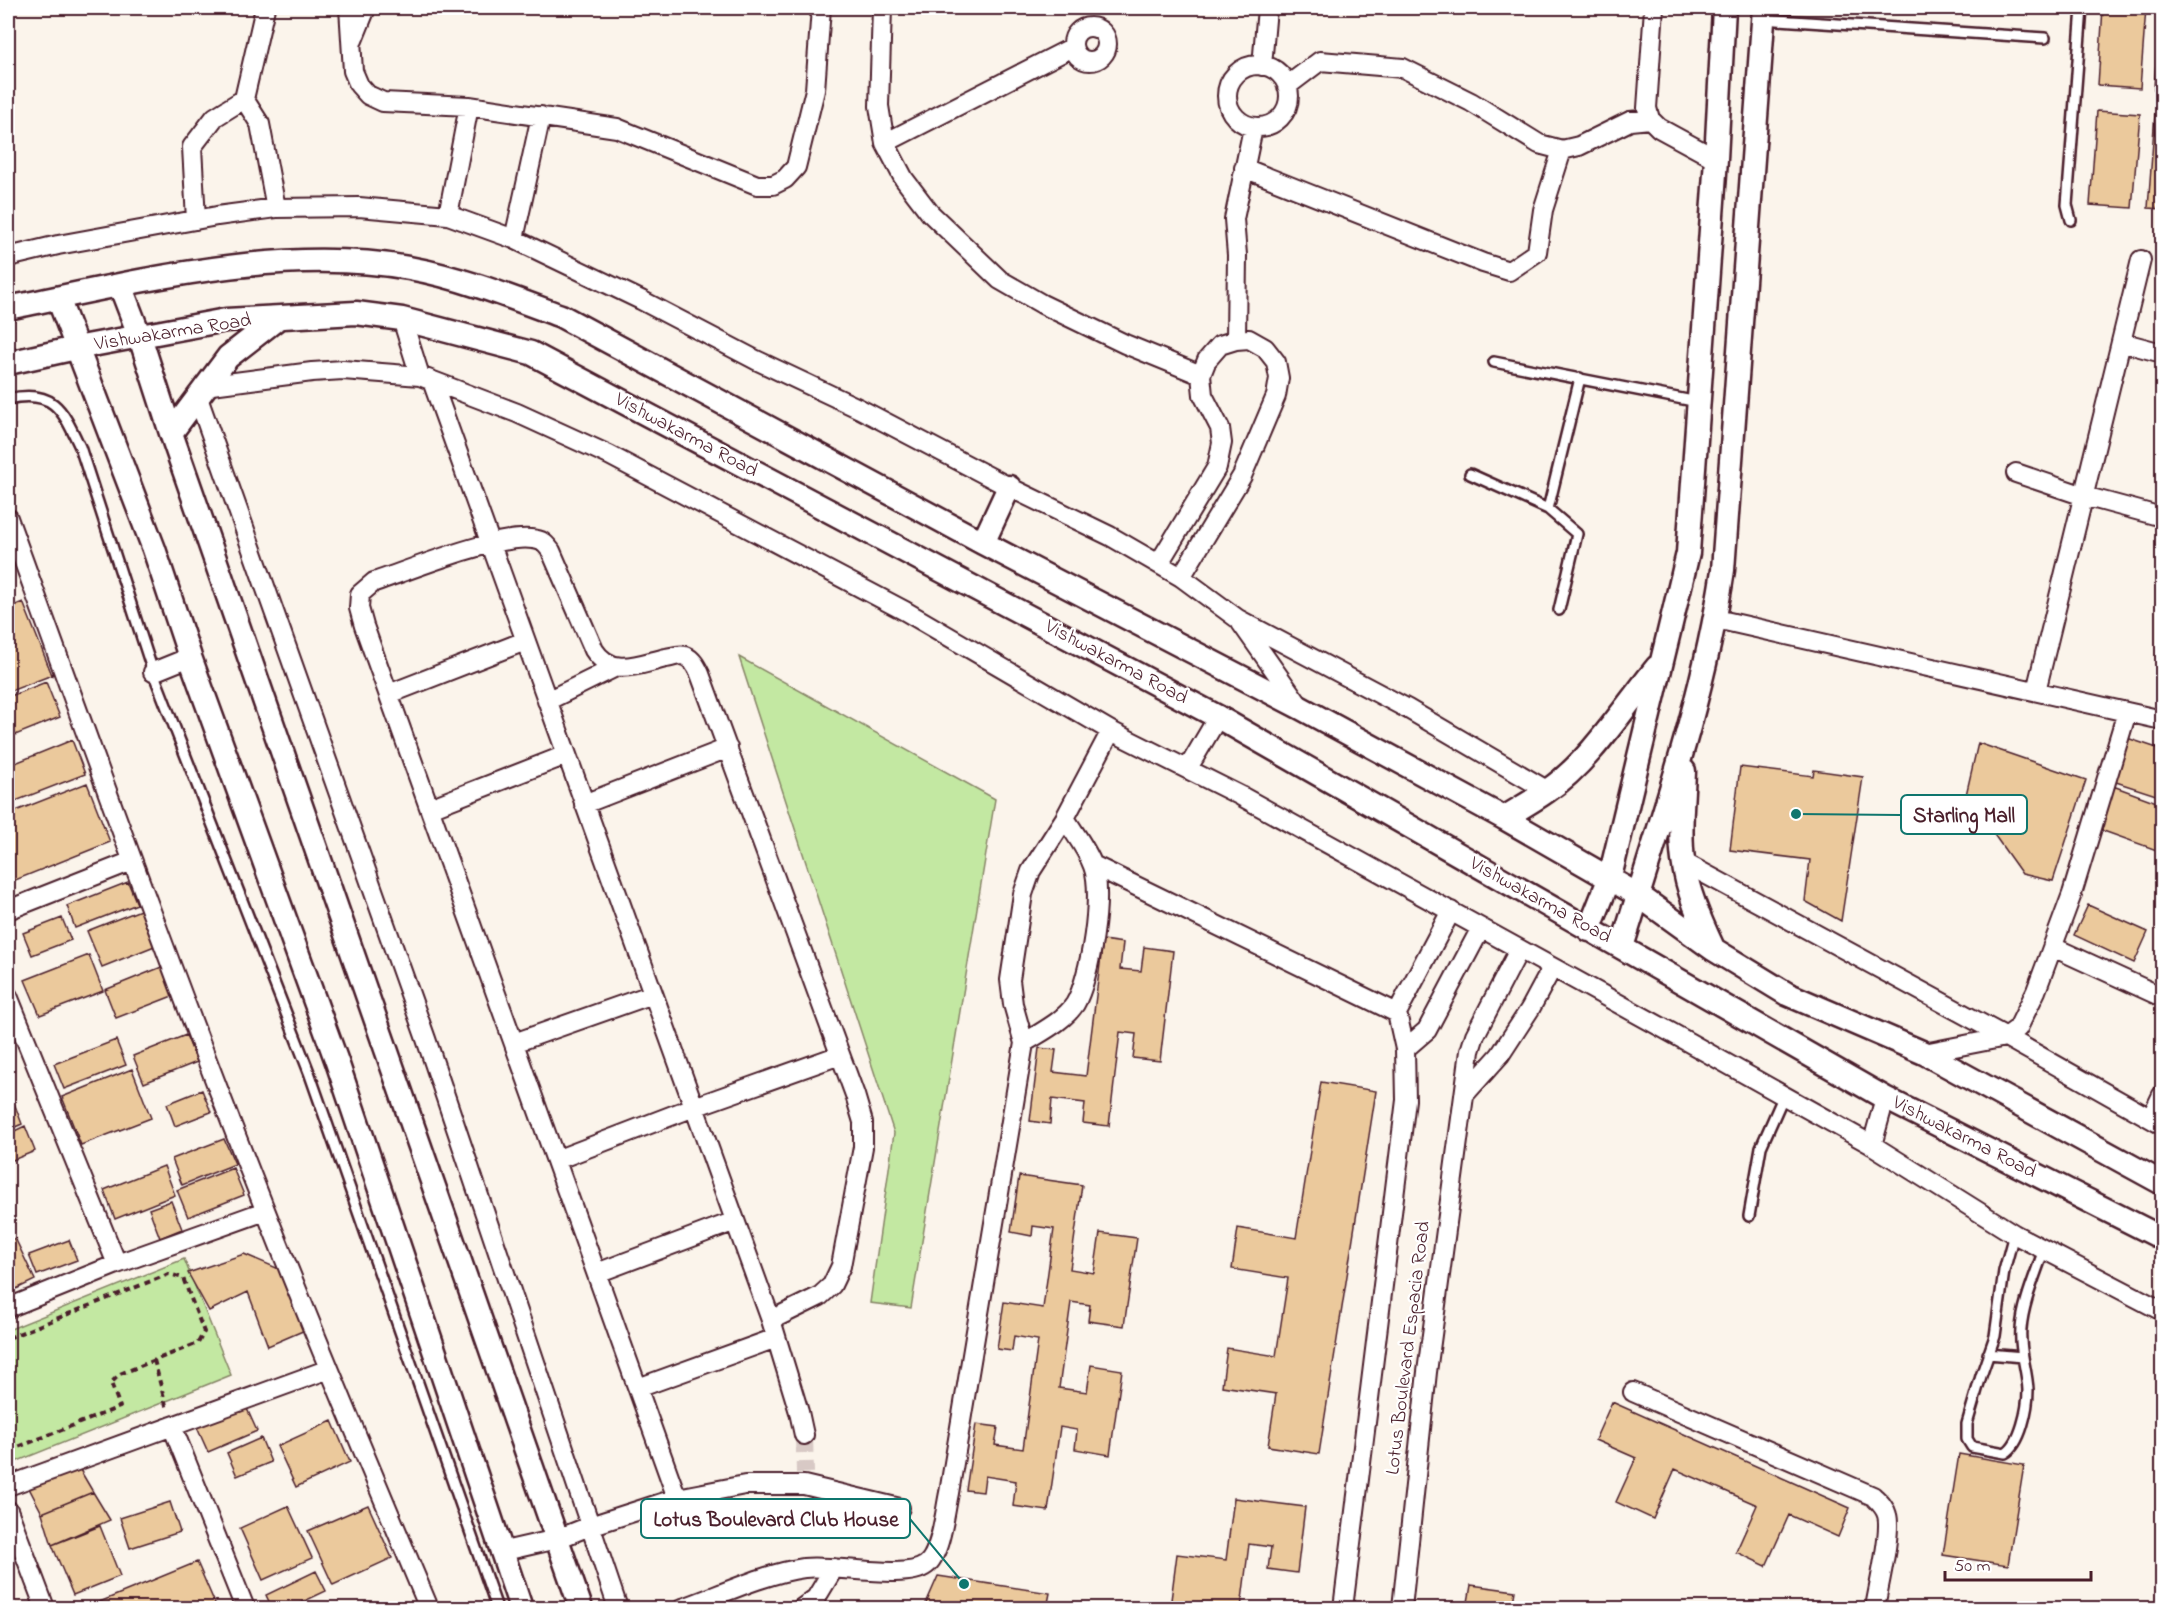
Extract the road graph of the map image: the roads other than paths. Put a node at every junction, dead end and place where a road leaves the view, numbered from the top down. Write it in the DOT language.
graph roads {
  1 [pos="265,8"];
  2 [pos="349,8"];
  3 [pos="366,8"];
  4 [pos="821,8"];
  5 [pos="882,8"];
  6 [pos="1267,8"];
  7 [pos="1654,8"];
  8 [pos="1724,8"];
  9 [pos="2082,8"];
  10 [pos="1763,13"];
  11 [pos="2045,38"];
  12 [pos="351,44"];
  13 [pos="1073,47"];
  14 [pos="1262,66"];
  15 [pos="1287,86"];
  16 [pos="244,99"];
  17 [pos="469,106"];
  18 [pos="541,116"];
  19 [pos="1650,119"];
  20 [pos="1253,128"];
  21 [pos="885,143"];
  22 [pos="1562,150"];
  23 [pos="1716,159"];
  24 [pos="1244,168"];
  25 [pos="276,208"];
  26 [pos="448,215"];
  27 [pos="196,220"];
  28 [pos="2071,220"];
  29 [pos="514,239"];
  30 [pos="8,257"];
  31 [pos="2141,260"];
  32 [pos="120,285"];
  33 [pos="58,298"];
  34 [pos="8,308"];
  35 [pos="278,318"];
  36 [pos="402,319"];
  37 [pos="140,337"];
  38 [pos="1236,340"];
  39 [pos="2121,342"];
  40 [pos="76,348"];
  41 [pos="2163,353"];
  42 [pos="1494,362"];
  43 [pos="8,363"];
  44 [pos="1201,375"];
  45 [pos="426,378"];
  46 [pos="1580,378"];
  47 [pos="201,390"];
  48 [pos="8,399"];
  49 [pos="1699,402"];
  50 [pos="171,433"];
  51 [pos="2016,473"];
  52 [pos="1470,474"];
  53 [pos="1009,488"];
  54 [pos="2084,496"];
  55 [pos="1548,509"];
  56 [pos="2163,517"];
  57 [pos="8,518"];
  58 [pos="490,543"];
  59 [pos="983,543"];
  60 [pos="1159,563"];
  61 [pos="1181,577"];
  62 [pos="1559,610"];
  63 [pos="1238,619"];
  64 [pos="1716,619"];
  65 [pos="525,641"];
  66 [pos="190,657"];
  67 [pos="1662,661"];
  68 [pos="616,667"];
  69 [pos="153,672"];
  70 [pos="2036,691"];
  71 [pos="389,694"];
  72 [pos="547,701"];
  73 [pos="1301,708"];
  74 [pos="2127,712"];
  75 [pos="1218,717"];
  76 [pos="2163,720"];
  77 [pos="1111,731"];
  78 [pos="1686,733"];
  79 [pos="728,748"];
  80 [pos="566,755"];
  81 [pos="1188,768"];
  82 [pos="1548,791"];
  83 [pos="584,804"];
  84 [pos="430,808"];
  85 [pos="1065,818"];
  86 [pos="1503,818"];
  87 [pos="132,861"];
  88 [pos="1683,862"];
  89 [pos="1094,866"];
  90 [pos="1610,877"];
  91 [pos="1638,895"];
  92 [pos="8,910"];
  93 [pos="1451,911"];
  94 [pos="1481,928"];
  95 [pos="1589,930"];
  96 [pos="1622,947"];
  97 [pos="2053,947"];
  98 [pos="1713,949"];
  99 [pos="1520,950"];
  100 [pos="1552,968"];
  101 [pos="653,994"];
  102 [pos="8,996"];
  103 [pos="2163,997"];
  104 [pos="1396,1013"];
  105 [pos="2012,1032"];
  106 [pos="514,1043"];
  107 [pos="1024,1043"];
  108 [pos="1405,1049"];
  109 [pos="1924,1053"];
  110 [pos="840,1055"];
  111 [pos="1465,1094"];
  112 [pos="1784,1095"];
  113 [pos="1885,1098"];
  114 [pos="694,1107"];
  115 [pos="2158,1112"];
  116 [pos="1872,1145"];
  117 [pos="556,1160"];
  118 [pos="2163,1183"];
  119 [pos="265,1211"];
  120 [pos="1749,1216"];
  121 [pos="735,1221"];
  122 [pos="2014,1234"];
  123 [pos="2163,1238"];
  124 [pos="2044,1249"];
  125 [pos="117,1264"];
  126 [pos="597,1273"];
  127 [pos="8,1308"];
  128 [pos="2163,1311"];
  129 [pos="771,1320"];
  130 [pos="776,1338"];
  131 [pos="1988,1354"];
  132 [pos="2023,1357"];
  133 [pos="329,1369"];
  134 [pos="638,1388"];
  135 [pos="1633,1392"];
  136 [pos="172,1426"];
  137 [pos="804,1435"];
  138 [pos="8,1486"];
  139 [pos="678,1498"];
  140 [pos="900,1508"];
  141 [pos="8,1510"];
  142 [pos="590,1526"];
  143 [pos="557,1539"];
  144 [pos="500,1552"];
  145 [pos="834,1568"];
  146 [pos="45,1608"];
  147 [pos="245,1608"];
  148 [pos="429,1608"];
  149 [pos="497,1608"];
  150 [pos="521,1608"];
  151 [pos="581,1608"];
  152 [pos="618,1608"];
  153 [pos="683,1608"];
  154 [pos="802,1608"];
  155 [pos="1344,1608"];
  156 [pos="1402,1608"];
  157 [pos="1875,1608"];
  1 -- 16 [label="street"];
  2 -- 12 [label="street"];
  3 -- 12 [label="street"];
  4 -- 18 [label="street"];
  5 -- 21 [label="street"];
  6 -- 14 [label="street"];
  7 -- 19 [label="street"];
  8 -- 23 [label="street"];
  9 -- 28 [label="lane"];
  10 -- 11 [label="lane"];
  10 -- 64 [label="street"];
  12 -- 17 [label="street"];
  13 -- 21 [label="street"];
  14 -- 15 [label="street"];
  14 -- 20 [label="street"];
  15 -- 20 [label="street"];
  15 -- 22 [label="street"];
  16 -- 25 [label="street"];
  16 -- 27 [label="street"];
  17 -- 18 [label="street"];
  17 -- 26 [label="street"];
  18 -- 29 [label="street"];
  19 -- 22 [label="street"];
  19 -- 23 [label="street"];
  20 -- 24 [label="street"];
  21 -- 44 [label="street"];
  22 -- 24 [label="street"];
  23 -- 49 [label="street"];
  24 -- 38 [label="street"];
  25 -- 26 [label="street"];
  25 -- 27 [label="street"];
  26 -- 29 [label="street"];
  27 -- 30 [label="street"];
  29 -- 53 [label="street"];
  31 -- 39 [label="street"];
  32 -- 33 [label="street"];
  32 -- 37 [label="street"];
  32 -- 59 [label="street"];
  33 -- 34 [label="street"];
  33 -- 40 [label="street"];
  35 -- 36 [label="street, Vishwakarma Road"];
  35 -- 37 [label="street, Vishwakarma Road"];
  35 -- 47 [label="street"];
  36 -- 45 [label="street"];
  36 -- 75 [label="street, Vishwakarma Road"];
  37 -- 40 [label="street, Vishwakarma Road"];
  37 -- 50 [label="street"];
  38 -- 44 [label="street"];
  38 -- 61 [label="street"];
  39 -- 41 [label="street"];
  39 -- 54 [label="street"];
  40 -- 43 [label="street, Vishwakarma Road"];
  40 -- 66 [label="street"];
  42 -- 46 [label="lane"];
  44 -- 60 [label="street"];
  45 -- 47 [label="street"];
  45 -- 58 [label="street"];
  45 -- 77 [label="street"];
  46 -- 49 [label="lane"];
  46 -- 55 [label="lane"];
  47 -- 50 [label="street"];
  47 -- 142 [label="street"];
  48 -- 69 [label="lane"];
  49 -- 67 [label="street"];
  50 -- 143 [label="street"];
  51 -- 54 [label="street"];
  52 -- 55 [label="lane"];
  53 -- 59 [label="street"];
  53 -- 60 [label="street"];
  54 -- 56 [label="street"];
  54 -- 70 [label="street"];
  55 -- 62 [label="lane"];
  57 -- 87 [label="street"];
  58 -- 65 [label="street"];
  58 -- 68 [label="street"];
  58 -- 71 [label="street"];
  59 -- 73 [label="street"];
  60 -- 61 [label="street"];
  61 -- 63 [label="street"];
  63 -- 73 [label="street"];
  63 -- 82 [label="street"];
  64 -- 70 [label="street"];
  64 -- 78 [label="street"];
  65 -- 71 [label="street"];
  65 -- 72 [label="street"];
  66 -- 69 [label="street"];
  66 -- 144 [label="street"];
  67 -- 82 [label="street"];
  67 -- 90 [label="street"];
  68 -- 72 [label="street"];
  68 -- 79 [label="street"];
  69 -- 149 [label="lane"];
  70 -- 74 [label="street"];
  71 -- 84 [label="street"];
  72 -- 80 [label="street"];
  73 -- 86 [label="street"];
  74 -- 76 [label="street"];
  74 -- 97 [label="street"];
  75 -- 81 [label="street"];
  75 -- 95 [label="street, Vishwakarma Road"];
  77 -- 81 [label="street"];
  77 -- 85 [label="street"];
  78 -- 88 [label="street"];
  78 -- 91 [label="street"];
  79 -- 83 [label="street"];
  79 -- 110 [label="street"];
  80 -- 83 [label="street"];
  80 -- 84 [label="street"];
  81 -- 93 [label="street"];
  82 -- 86 [label="street"];
  83 -- 101 [label="street"];
  84 -- 106 [label="street"];
  85 -- 89 [label="street"];
  85 -- 107 [label="street"];
  86 -- 90 [label="street"];
  87 -- 92 [label="street"];
  87 -- 119 [label="street"];
  88 -- 98 [label="street"];
  88 -- 105 [label="street"];
  89 -- 104 [label="street"];
  89 -- 107 [label="street"];
  90 -- 91 [label="street"];
  90 -- 95 [label="street"];
  91 -- 96 [label="street"];
  91 -- 98 [label="street"];
  93 -- 94 [label="street"];
  93 -- 104 [label="street"];
  94 -- 99 [label="street"];
  94 -- 108 [label="street"];
  95 -- 96 [label="street, Vishwakarma Road"];
  96 -- 113 [label="street, Vishwakarma Road"];
  97 -- 103 [label="street"];
  97 -- 105 [label="street"];
  98 -- 109 [label="street"];
  99 -- 100 [label="street"];
  99 -- 111 [label="street, Lotus Boulevard Espacia Road"];
  100 -- 111 [label="street"];
  100 -- 112 [label="street"];
  101 -- 106 [label="street"];
  101 -- 114 [label="street"];
  102 -- 125 [label="street"];
  104 -- 108 [label="street"];
  105 -- 109 [label="street"];
  105 -- 115 [label="street"];
  106 -- 117 [label="street"];
  107 -- 145 [label="street"];
  108 -- 155 [label="street"];
  109 -- 118 [label="street"];
  110 -- 114 [label="street"];
  110 -- 129 [label="street"];
  111 -- 156 [label="street, Lotus Boulevard Espacia Road"];
  112 -- 116 [label="street"];
  112 -- 120 [label="lane"];
  113 -- 116 [label="street"];
  113 -- 123 [label="street, Vishwakarma Road"];
  114 -- 117 [label="street"];
  114 -- 121 [label="street"];
  116 -- 122 [label="street"];
  117 -- 126 [label="street"];
  119 -- 125 [label="street"];
  119 -- 133 [label="street"];
  121 -- 126 [label="street"];
  121 -- 129 [label="street"];
  122 -- 124 [label="street"];
  122 -- 131 [label="lane"];
  124 -- 128 [label="street"];
  124 -- 132 [label="lane"];
  125 -- 127 [label="street"];
  126 -- 134 [label="street"];
  129 -- 130 [label="street"];
  130 -- 134 [label="street"];
  130 -- 137 [label="street"];
  131 -- 132 [label="lane"];
  131 -- 132 [label="lane"];
  133 -- 136 [label="street"];
  133 -- 148 [label="street"];
  134 -- 139 [label="street"];
  135 -- 157 [label="street"];
  136 -- 138 [label="street"];
  136 -- 147 [label="street"];
  139 -- 140 [label="street"];
  139 -- 142 [label="street"];
  141 -- 146 [label="street"];
  142 -- 143 [label="street"];
  142 -- 152 [label="street"];
  143 -- 144 [label="street"];
  143 -- 151 [label="street"];
  144 -- 150 [label="street"];
  145 -- 153 [label="street"];
  145 -- 154 [label="street"];
}
